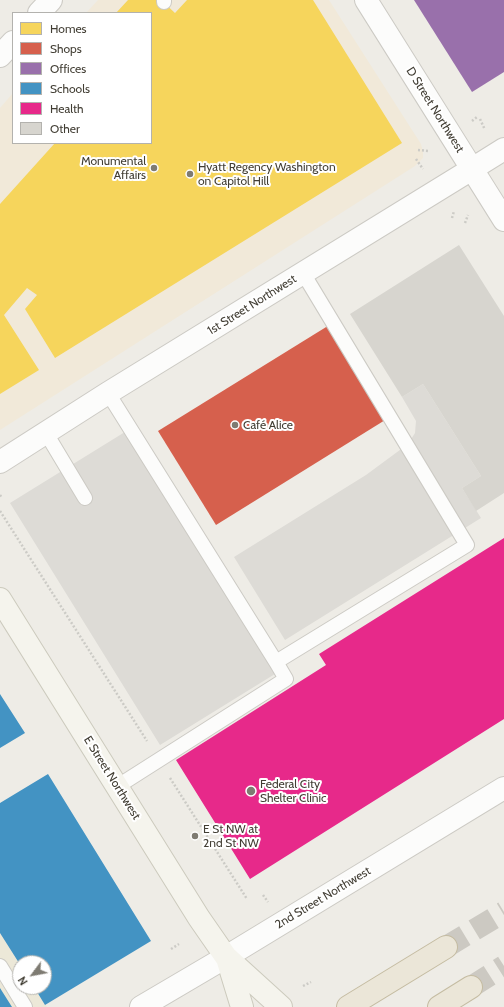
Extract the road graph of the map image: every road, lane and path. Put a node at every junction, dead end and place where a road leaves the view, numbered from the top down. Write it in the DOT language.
graph roads {
  1 [pos="51,0"];
  2 [pos="366,0"];
  3 [pos="40,12"];
  4 [pos="480,119"];
  5 [pos="485,130"];
  6 [pos="504,149"];
  7 [pos="418,150"];
  8 [pos="429,151"];
  9 [pos="416,158"];
  10 [pos="472,169"];
  11 [pos="424,170"];
  12 [pos="454,211"];
  13 [pos="468,215"];
  14 [pos="452,218"];
  15 [pos="504,220"];
  16 [pos="465,223"];
  17 [pos="302,273"];
  18 [pos="108,393"];
  19 [pos="46,433"];
  20 [pos="0,462"];
  21 [pos="85,498"];
  22 [pos="0,511"];
  23 [pos="0,599"];
  24 [pos="276,662"];
  25 [pos="159,760"];
  26 [pos="118,786"];
  27 [pos="504,788"];
  28 [pos="263,895"];
  29 [pos="248,898"];
  30 [pos="269,904"];
  31 [pos="179,944"];
  32 [pos="446,947"];
  33 [pos="171,949"];
  34 [pos="226,957"];
  35 [pos="0,966"];
  36 [pos="311,982"];
  37 [pos="303,986"];
  38 [pos="471,986"];
  39 [pos="281,1006"];
  40 [pos="25,1007"];
  41 [pos="142,1007"];
  42 [pos="242,1007"];
  43 [pos="348,1007"];
  44 [pos="439,1007"];
  1 -- 3 [label="street"];
  2 -- 10 [label="street, D Street Northwest"];
  4 -- 5 [label="path"];
  6 -- 10 [label="street, 1st Street Northwest"];
  7 -- 8 [label="path"];
  9 -- 11 [label="path"];
  10 -- 15 [label="street, D Street Northwest"];
  10 -- 17 [label="street, 1st Street Northwest"];
  12 -- 14 [label="path"];
  13 -- 16 [label="path"];
  17 -- 18 [label="street, 1st Street Northwest"];
  17 -- 24 [label="lane"];
  18 -- 19 [label="street, 1st Street Northwest"];
  18 -- 24 [label="lane"];
  19 -- 20 [label="street, 1st Street Northwest"];
  19 -- 21 [label="lane"];
  22 -- 25 [label="path"];
  23 -- 26 [label="main road, E Street Northwest"];
  24 -- 25 [label="lane"];
  25 -- 26 [label="lane"];
  25 -- 29 [label="path"];
  26 -- 34 [label="main road, E Street Northwest"];
  27 -- 34 [label="street, 2nd Street Northwest"];
  28 -- 30 [label="path"];
  31 -- 33 [label="path"];
  32 -- 43 [label="highway"];
  34 -- 39 [label="main road, E Street Northwest"];
  34 -- 41 [label="street, 2nd Street Northwest"];
  34 -- 42 [label="main road, E Street Northwest"];
  35 -- 40 [label="lane"];
  36 -- 37 [label="path"];
  38 -- 44 [label="highway"];
}
